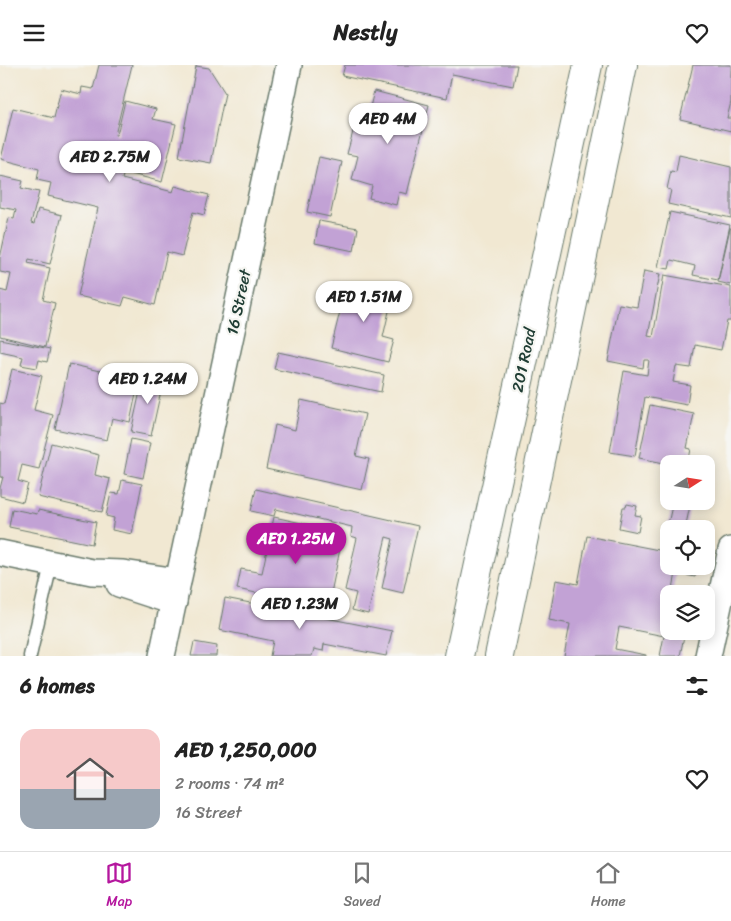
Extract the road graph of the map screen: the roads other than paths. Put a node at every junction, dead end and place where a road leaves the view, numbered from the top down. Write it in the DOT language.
graph roads {
  1 [pos="289,65"];
  2 [pos="588,65"];
  3 [pos="623,65"];
  4 [pos="731,550"];
  5 [pos="0,556"];
  6 [pos="51,563"];
  7 [pos="176,592"];
  8 [pos="30,656"];
  9 [pos="162,656"];
  10 [pos="459,656"];
  11 [pos="499,656"];
  12 [pos="708,656"];
  1 -- 7 [label="street, 16 Street"];
  2 -- 10 [label="street, 201 Road"];
  3 -- 11 [label="street"];
  4 -- 12 [label="street"];
  5 -- 6 [label="street"];
  6 -- 7 [label="street"];
  6 -- 8 [label="lane"];
  7 -- 9 [label="street, 16 Street"];
}
